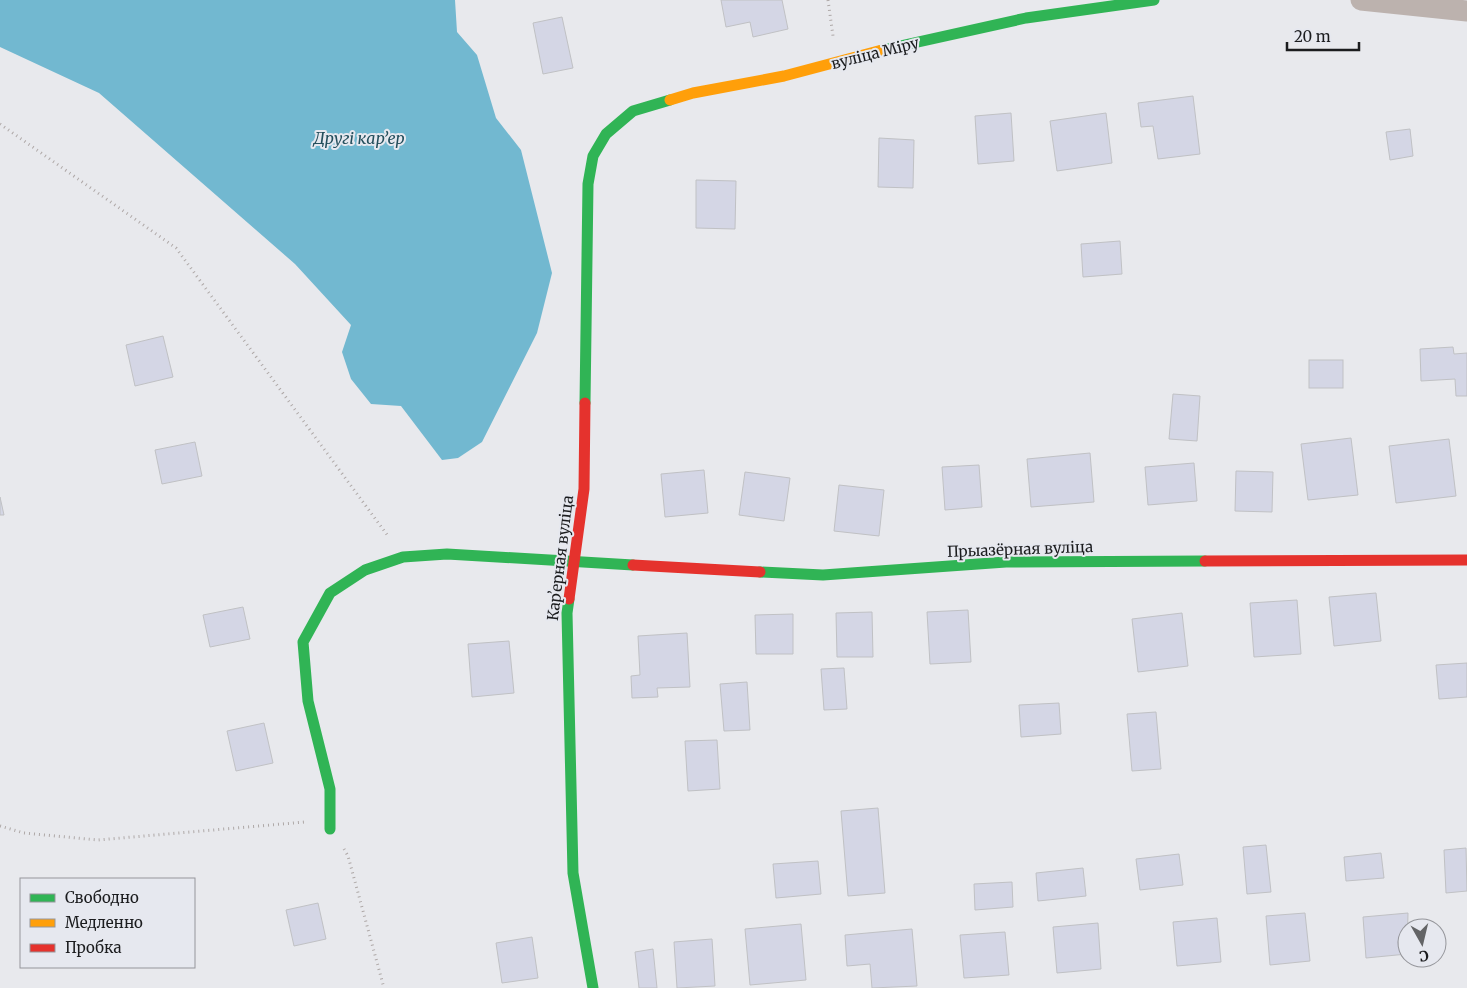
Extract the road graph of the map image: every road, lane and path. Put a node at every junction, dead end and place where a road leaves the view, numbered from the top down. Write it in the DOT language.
graph roads {
  1 [pos="828,0"];
  2 [pos="1154,0"];
  3 [pos="1361,0"];
  4 [pos="1024,9"];
  5 [pos="1467,11"];
  6 [pos="837,62"];
  7 [pos="0,124"];
  8 [pos="606,134"];
  9 [pos="403,557"];
  10 [pos="1467,560"];
  11 [pos="575,562"];
  12 [pos="0,826"];
  13 [pos="330,829"];
  14 [pos="384,988"];
  15 [pos="593,988"];
  1 -- 6 [label="path"];
  2 -- 4 [label="street, вуліца Міру"];
  3 -- 5 [label="street"];
  4 -- 6 [label="street, вуліца Міру"];
  6 -- 8 [label="street, вуліца Міру"];
  7 -- 9 [label="path"];
  8 -- 11 [label="street, Карʼерная вуліца"];
  9 -- 11 [label="street, Прыазёрная вуліца"];
  9 -- 13 [label="street, Прыазёрная вуліца"];
  10 -- 11 [label="street, Прыазёрная вуліца"];
  11 -- 15 [label="street, Карʼерная вуліца"];
  12 -- 13 [label="path"];
  13 -- 14 [label="path"];
}
